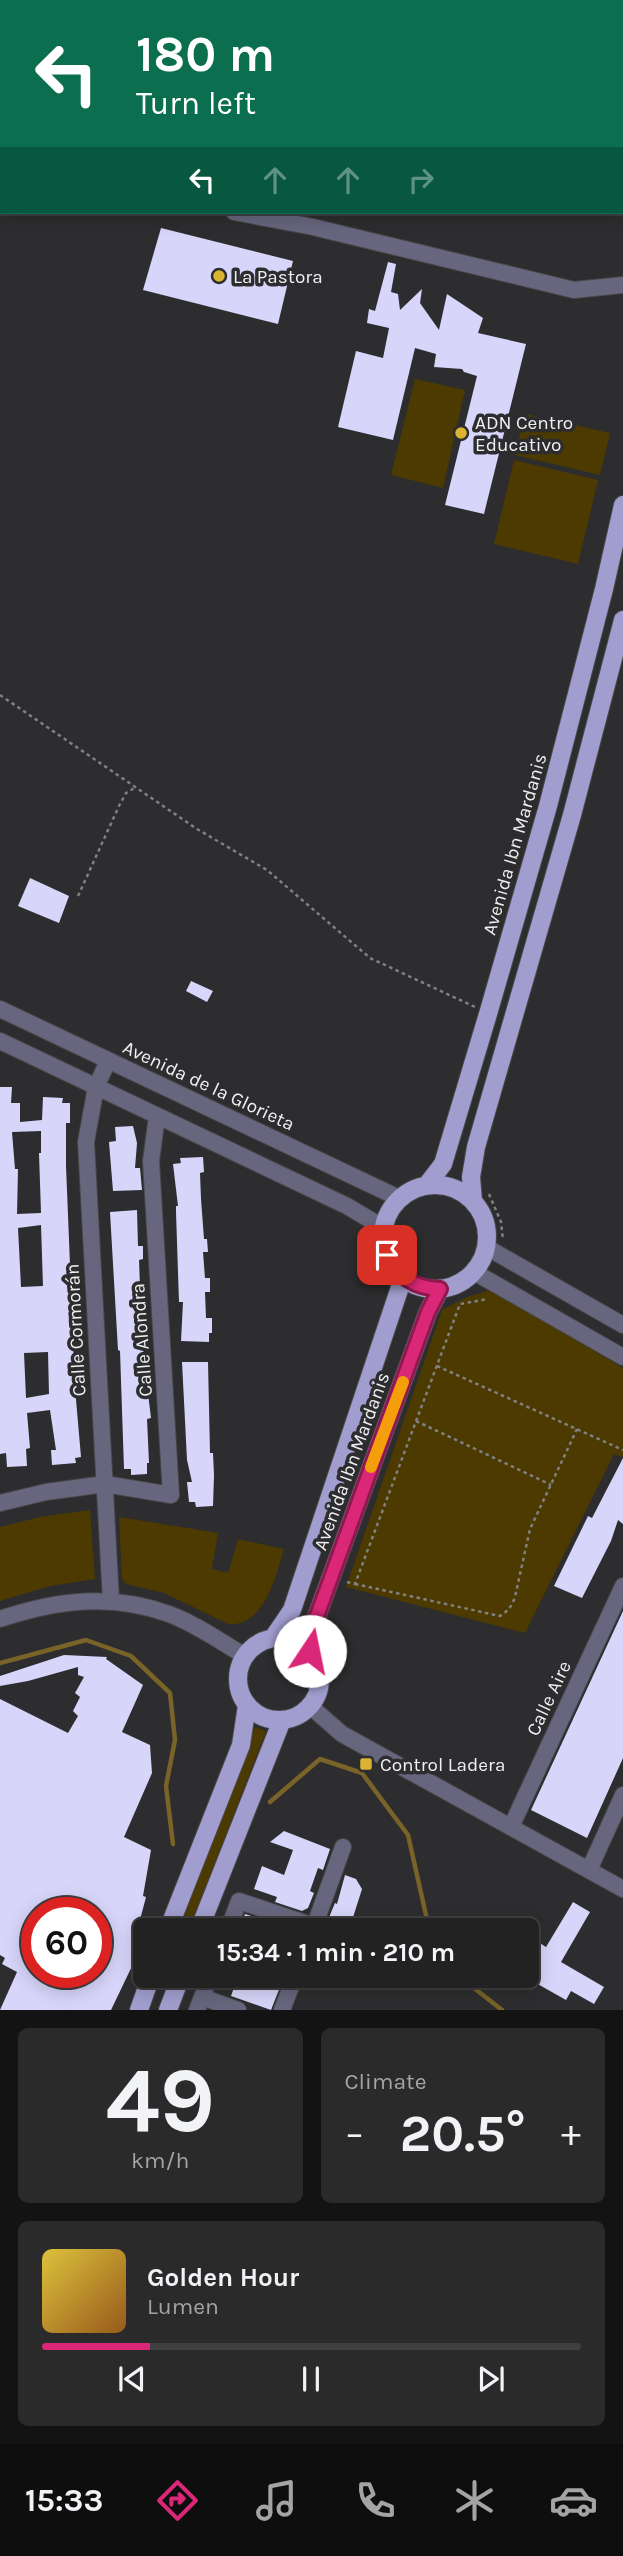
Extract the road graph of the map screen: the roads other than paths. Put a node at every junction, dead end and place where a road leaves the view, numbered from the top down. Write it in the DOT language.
graph roads {
  1 [pos="245,214"];
  2 [pos="623,285"];
  3 [pos="623,505"];
  4 [pos="623,620"];
  5 [pos="0,1009"];
  6 [pos="0,1041"];
  7 [pos="108,1061"];
  8 [pos="96,1087"];
  9 [pos="157,1116"];
  10 [pos="426,1186"];
  11 [pos="401,1199"];
  12 [pos="473,1201"];
  13 [pos="384,1228"];
  14 [pos="486,1247"];
  15 [pos="474,1272"];
  16 [pos="403,1278"];
  17 [pos="440,1289"];
  18 [pos="623,1325"];
  19 [pos="623,1357"];
  20 [pos="104,1485"];
  21 [pos="0,1503"];
  22 [pos="623,1586"];
  23 [pos="111,1601"];
  24 [pos="0,1619"];
  25 [pos="272,1638"];
  26 [pos="310,1651"];
  27 [pos="245,1656"];
  28 [pos="247,1705"];
  29 [pos="310,1706"];
  30 [pos="282,1720"];
  31 [pos="623,1795"];
  32 [pos="511,1827"];
  33 [pos="343,1847"];
  34 [pos="589,1870"];
  35 [pos="623,1889"];
  36 [pos="174,1918"];
  37 [pos="204,1918"];
  38 [pos="233,1918"];
  39 [pos="286,1918"];
  40 [pos="317,1918"];
  41 [pos="147,1988"];
  42 [pos="176,1988"];
  43 [pos="290,1988"];
  44 [pos="200,2003"];
  45 [pos="139,2010"];
  46 [pos="168,2010"];
  47 [pos="238,2010"];
  48 [pos="282,2010"];
  1 -- 2 [label="street"];
  3 -- 10 [label="main road, Avenida Ibn Mardanis"];
  4 -- 12 [label="main road"];
  5 -- 7 [label="street, Avenida de la Glorieta"];
  6 -- 8 [label="street"];
  7 -- 8 [label="street, Calle Cormorán"];
  7 -- 11 [label="street, Avenida de la Glorieta"];
  8 -- 9 [label="street"];
  8 -- 20 [label="street, Calle Cormorán"];
  9 -- 13 [label="street"];
  9 -- 20 [label="street, Calle Alondra"];
  10 -- 11 [label="main road"];
  10 -- 12 [label="main road"];
  11 -- 13 [label="main road"];
  12 -- 14 [label="main road"];
  13 -- 16 [label="main road"];
  14 -- 15 [label="main road"];
  14 -- 18 [label="street"];
  15 -- 17 [label="main road"];
  15 -- 19 [label="street"];
  16 -- 17 [label="main road"];
  16 -- 25 [label="main road, Avenida Ibn Mardanis"];
  17 -- 26 [label="main road, Avenida Ibn Mardanis"];
  20 -- 21 [label="street"];
  20 -- 23 [label="street, Calle Cormorán"];
  22 -- 32 [label="street, Calle Aire"];
  23 -- 24 [label="street"];
  23 -- 27 [label="street"];
  25 -- 26 [label="main road"];
  25 -- 27 [label="main road"];
  26 -- 29 [label="main road"];
  27 -- 28 [label="main road"];
  28 -- 30 [label="main road"];
  28 -- 36 [label="main road"];
  29 -- 30 [label="main road"];
  29 -- 32 [label="street"];
  30 -- 37 [label="main road"];
  31 -- 34 [label="street"];
  32 -- 34 [label="street"];
  33 -- 40 [label="street"];
  34 -- 35 [label="street"];
  38 -- 39 [label="street"];
  41 -- 45 [label="main road"];
  42 -- 46 [label="main road"];
  43 -- 48 [label="street"];
  44 -- 47 [label="street"];
}
